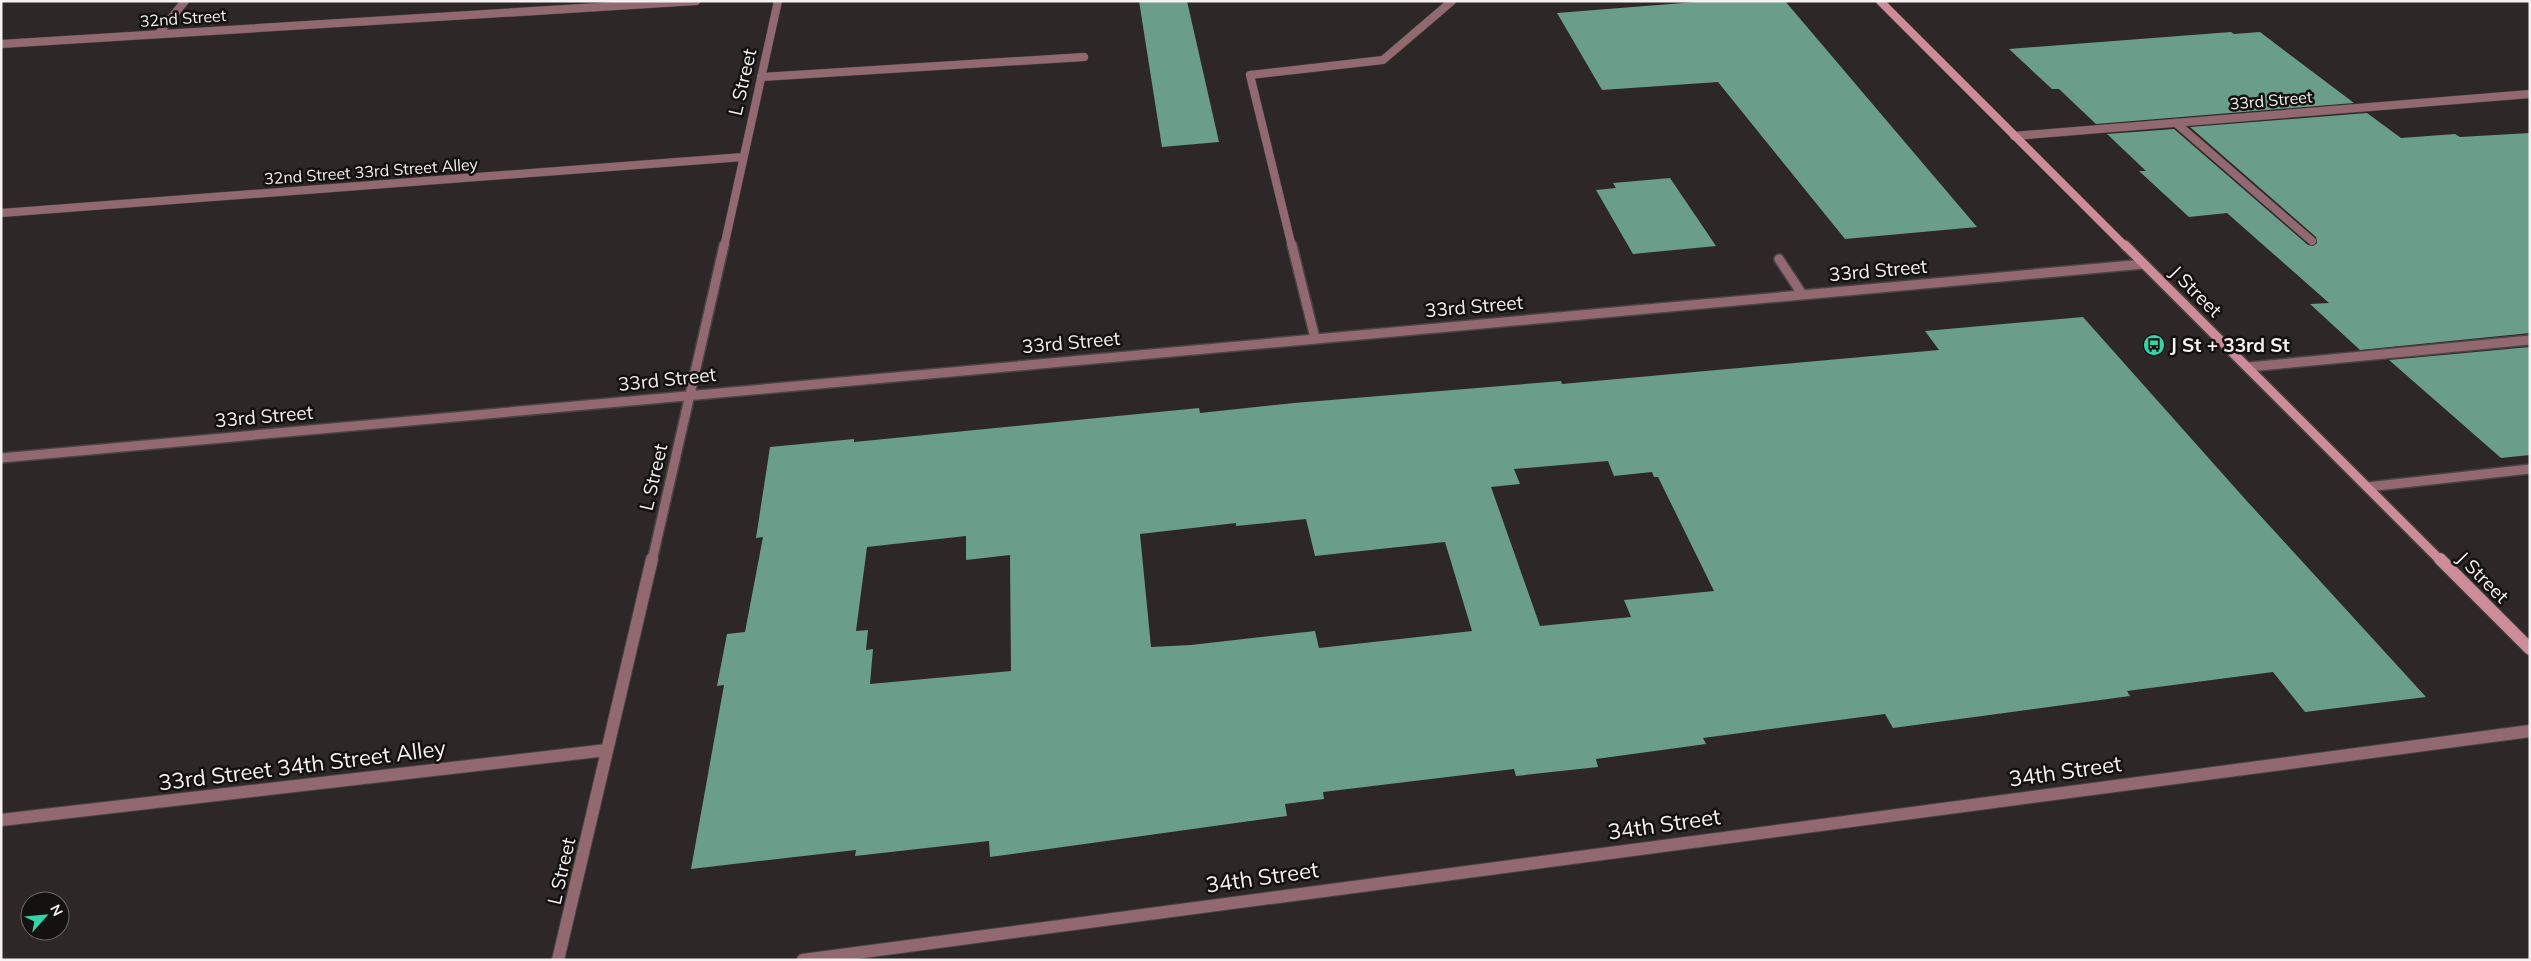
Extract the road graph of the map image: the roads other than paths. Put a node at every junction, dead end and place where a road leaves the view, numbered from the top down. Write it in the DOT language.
graph roads {
  1 [pos="186,1"];
  2 [pos="696,1"];
  3 [pos="778,1"];
  4 [pos="1452,1"];
  5 [pos="1880,1"];
  6 [pos="159,33"];
  7 [pos="1,44"];
  8 [pos="1084,57"];
  9 [pos="761,77"];
  10 [pos="2530,94"];
  11 [pos="2176,122"];
  12 [pos="2014,136"];
  13 [pos="743,157"];
  14 [pos="1,213"];
  15 [pos="2312,241"];
  16 [pos="1780,259"];
  17 [pos="2144,264"];
  18 [pos="1802,294"];
  19 [pos="1315,338"];
  20 [pos="2530,340"];
  21 [pos="2248,367"];
  22 [pos="691,394"];
  23 [pos="1,458"];
  24 [pos="2530,469"];
  25 [pos="2367,487"];
  26 [pos="2530,649"];
  27 [pos="2530,731"];
  28 [pos="607,750"];
  29 [pos="1,820"];
  30 [pos="558,960"];
  31 [pos="803,960"];
  1 -- 6 [label="street"];
  2 -- 6 [label="street, 32nd Street"];
  3 -- 9 [label="street, L Street"];
  4 -- 19 [label="street"];
  5 -- 12 [label="main road, J Street"];
  6 -- 7 [label="street, 32nd Street"];
  8 -- 9 [label="street"];
  9 -- 13 [label="street, L Street"];
  10 -- 11 [label="street, 33rd Street"];
  11 -- 12 [label="street, 33rd Street"];
  11 -- 15 [label="street"];
  12 -- 17 [label="main road, J Street"];
  13 -- 14 [label="street, 32nd Street 33rd Street Alley"];
  13 -- 22 [label="street, L Street"];
  16 -- 18 [label="street"];
  17 -- 18 [label="street, 33rd Street"];
  17 -- 21 [label="main road, J Street"];
  18 -- 19 [label="street, 33rd Street"];
  19 -- 22 [label="street, 33rd Street"];
  20 -- 21 [label="street"];
  21 -- 25 [label="main road, J Street"];
  22 -- 23 [label="street, 33rd Street"];
  22 -- 28 [label="street, L Street"];
  24 -- 25 [label="street"];
  25 -- 26 [label="main road, J Street"];
  27 -- 31 [label="street, 34th Street"];
  28 -- 29 [label="street, 33rd Street 34th Street Alley"];
  28 -- 30 [label="street, L Street"];
}
